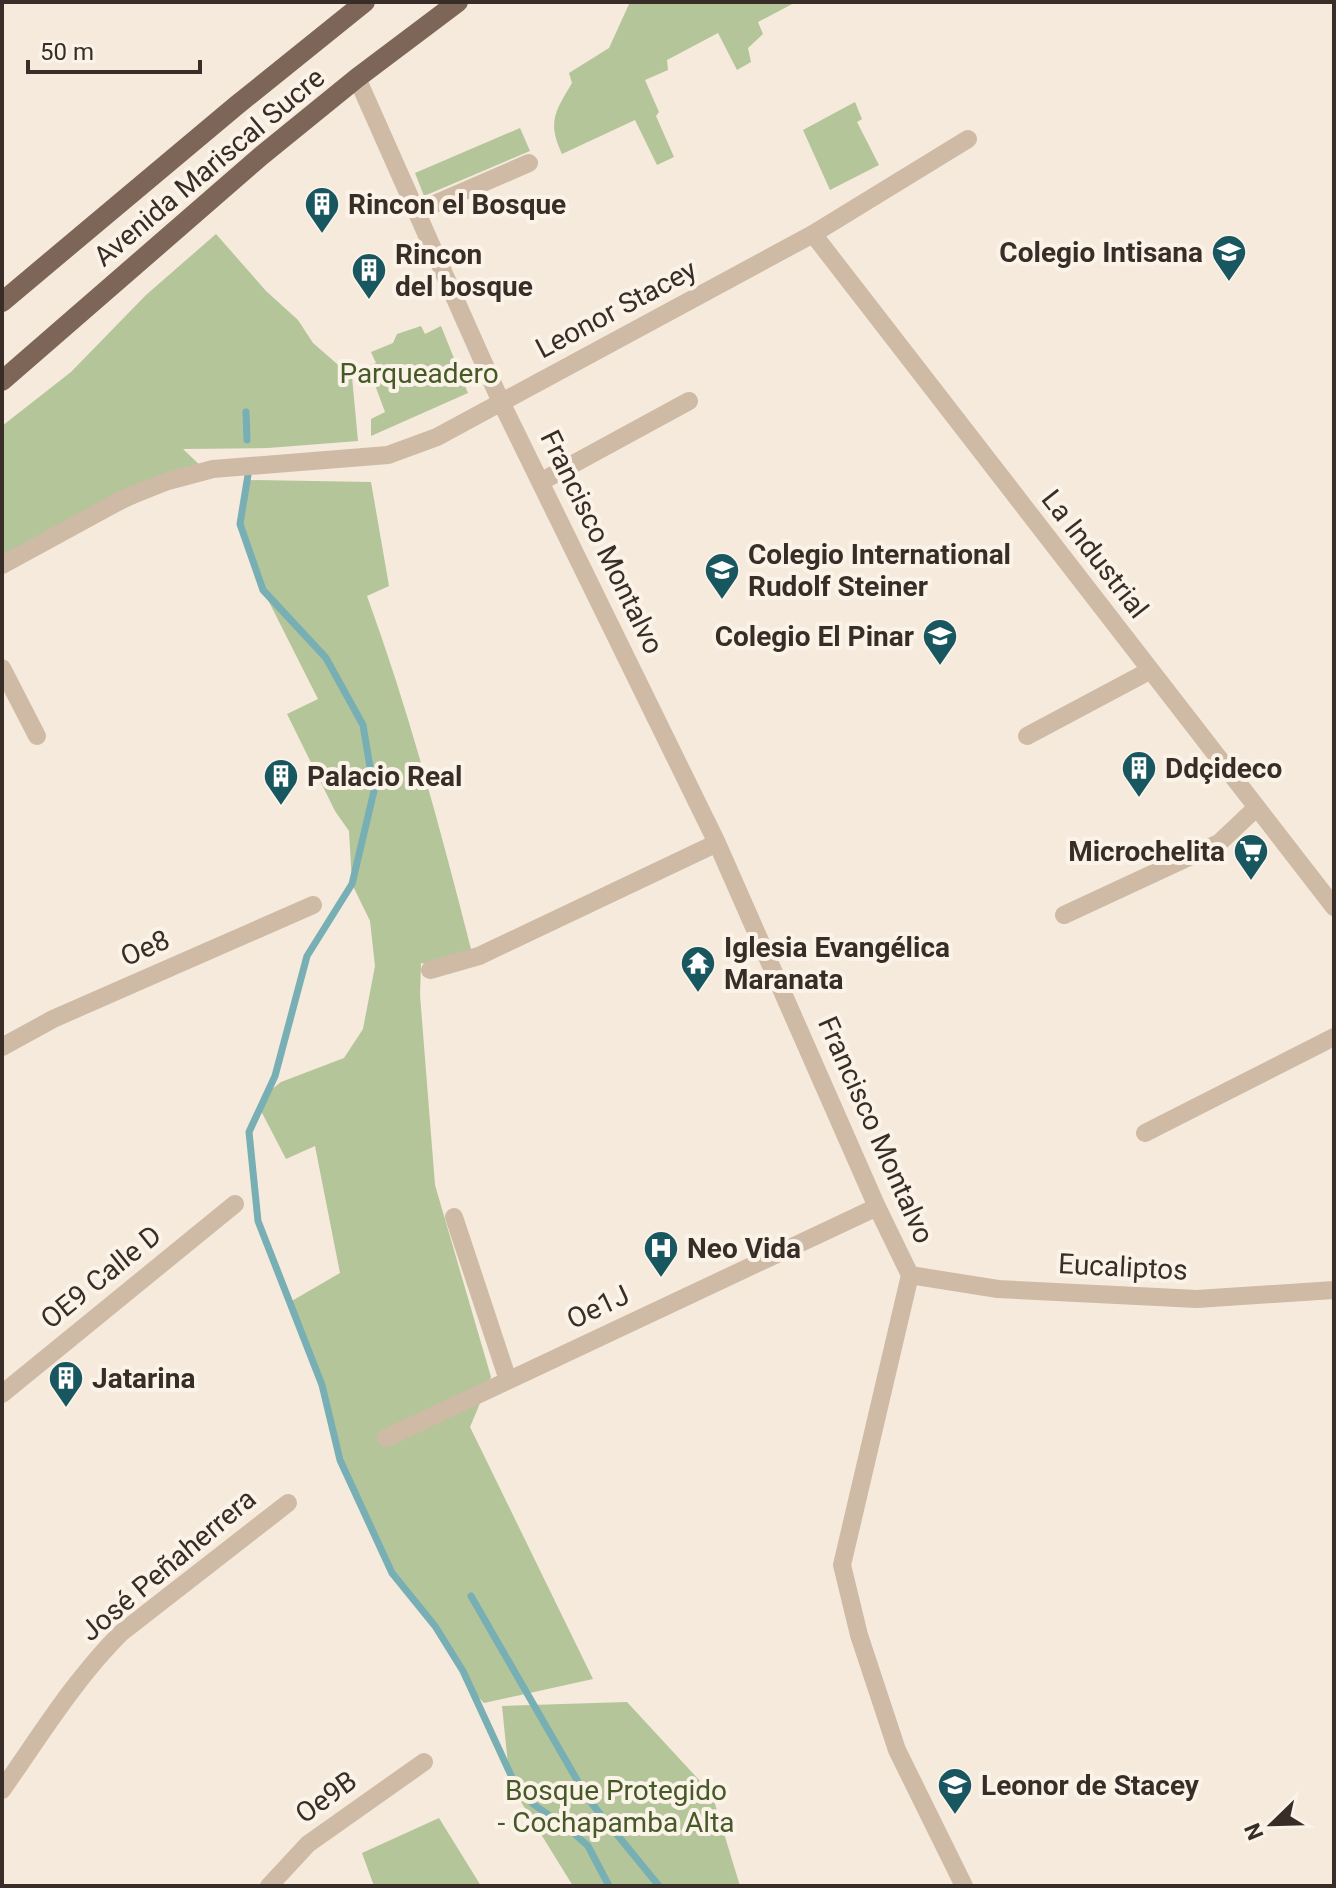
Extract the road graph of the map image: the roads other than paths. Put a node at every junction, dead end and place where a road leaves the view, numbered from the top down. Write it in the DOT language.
graph roads {
  1 [pos="365,2"];
  2 [pos="458,2"];
  3 [pos="357,78"];
  4 [pos="968,139"];
  5 [pos="529,163"];
  6 [pos="416,212"];
  7 [pos="813,234"];
  8 [pos="2,302"];
  9 [pos="2,381"];
  10 [pos="689,401"];
  11 [pos="501,402"];
  12 [pos="542,481"];
  13 [pos="2,565"];
  14 [pos="2,668"];
  15 [pos="1149,671"];
  16 [pos="37,736"];
  17 [pos="1027,736"];
  18 [pos="1256,808"];
  19 [pos="717,843"];
  20 [pos="313,905"];
  21 [pos="1334,907"];
  22 [pos="1064,915"];
  23 [pos="430,970"];
  24 [pos="1334,1037"];
  25 [pos="2,1047"];
  26 [pos="1145,1133"];
  27 [pos="235,1204"];
  28 [pos="877,1207"];
  29 [pos="454,1217"];
  30 [pos="910,1275"];
  31 [pos="1334,1290"];
  32 [pos="508,1380"];
  33 [pos="2,1394"];
  34 [pos="386,1438"];
  35 [pos="288,1503"];
  36 [pos="424,1762"];
  37 [pos="2,1790"];
  38 [pos="269,1886"];
  39 [pos="964,1886"];
  1 -- 8 [label="main road, Avenida Mariscal Sucre"];
  2 -- 3 [label="main road, Avenida Mariscal Sucre"];
  3 -- 6 [label="street, Francisco Montalvo"];
  3 -- 9 [label="main road, Avenida Mariscal Sucre"];
  4 -- 7 [label="street, Leonor Stacey"];
  5 -- 6 [label="street"];
  6 -- 11 [label="street, Francisco Montalvo"];
  7 -- 11 [label="street, Leonor Stacey"];
  7 -- 15 [label="street, La Industrial"];
  10 -- 12 [label="street"];
  11 -- 12 [label="street, Francisco Montalvo"];
  11 -- 13 [label="street, Leonor Stacey"];
  12 -- 19 [label="street, Francisco Montalvo"];
  14 -- 16 [label="street"];
  15 -- 17 [label="street"];
  15 -- 18 [label="street, La Industrial"];
  18 -- 21 [label="street, La Industrial"];
  18 -- 22 [label="street"];
  19 -- 23 [label="street"];
  19 -- 28 [label="street, Francisco Montalvo"];
  20 -- 25 [label="street, Oe8"];
  24 -- 26 [label="street"];
  27 -- 33 [label="street, OE9 Calle D"];
  28 -- 30 [label="street, Francisco Montalvo"];
  28 -- 32 [label="street, Oe1J"];
  29 -- 32 [label="street"];
  30 -- 31 [label="street, Eucaliptos"];
  30 -- 39 [label="street, Francisco Montalvo"];
  32 -- 34 [label="street, Oe1J"];
  35 -- 37 [label="street, José Peñaherrera"];
  36 -- 38 [label="street, Oe9B"];
}
